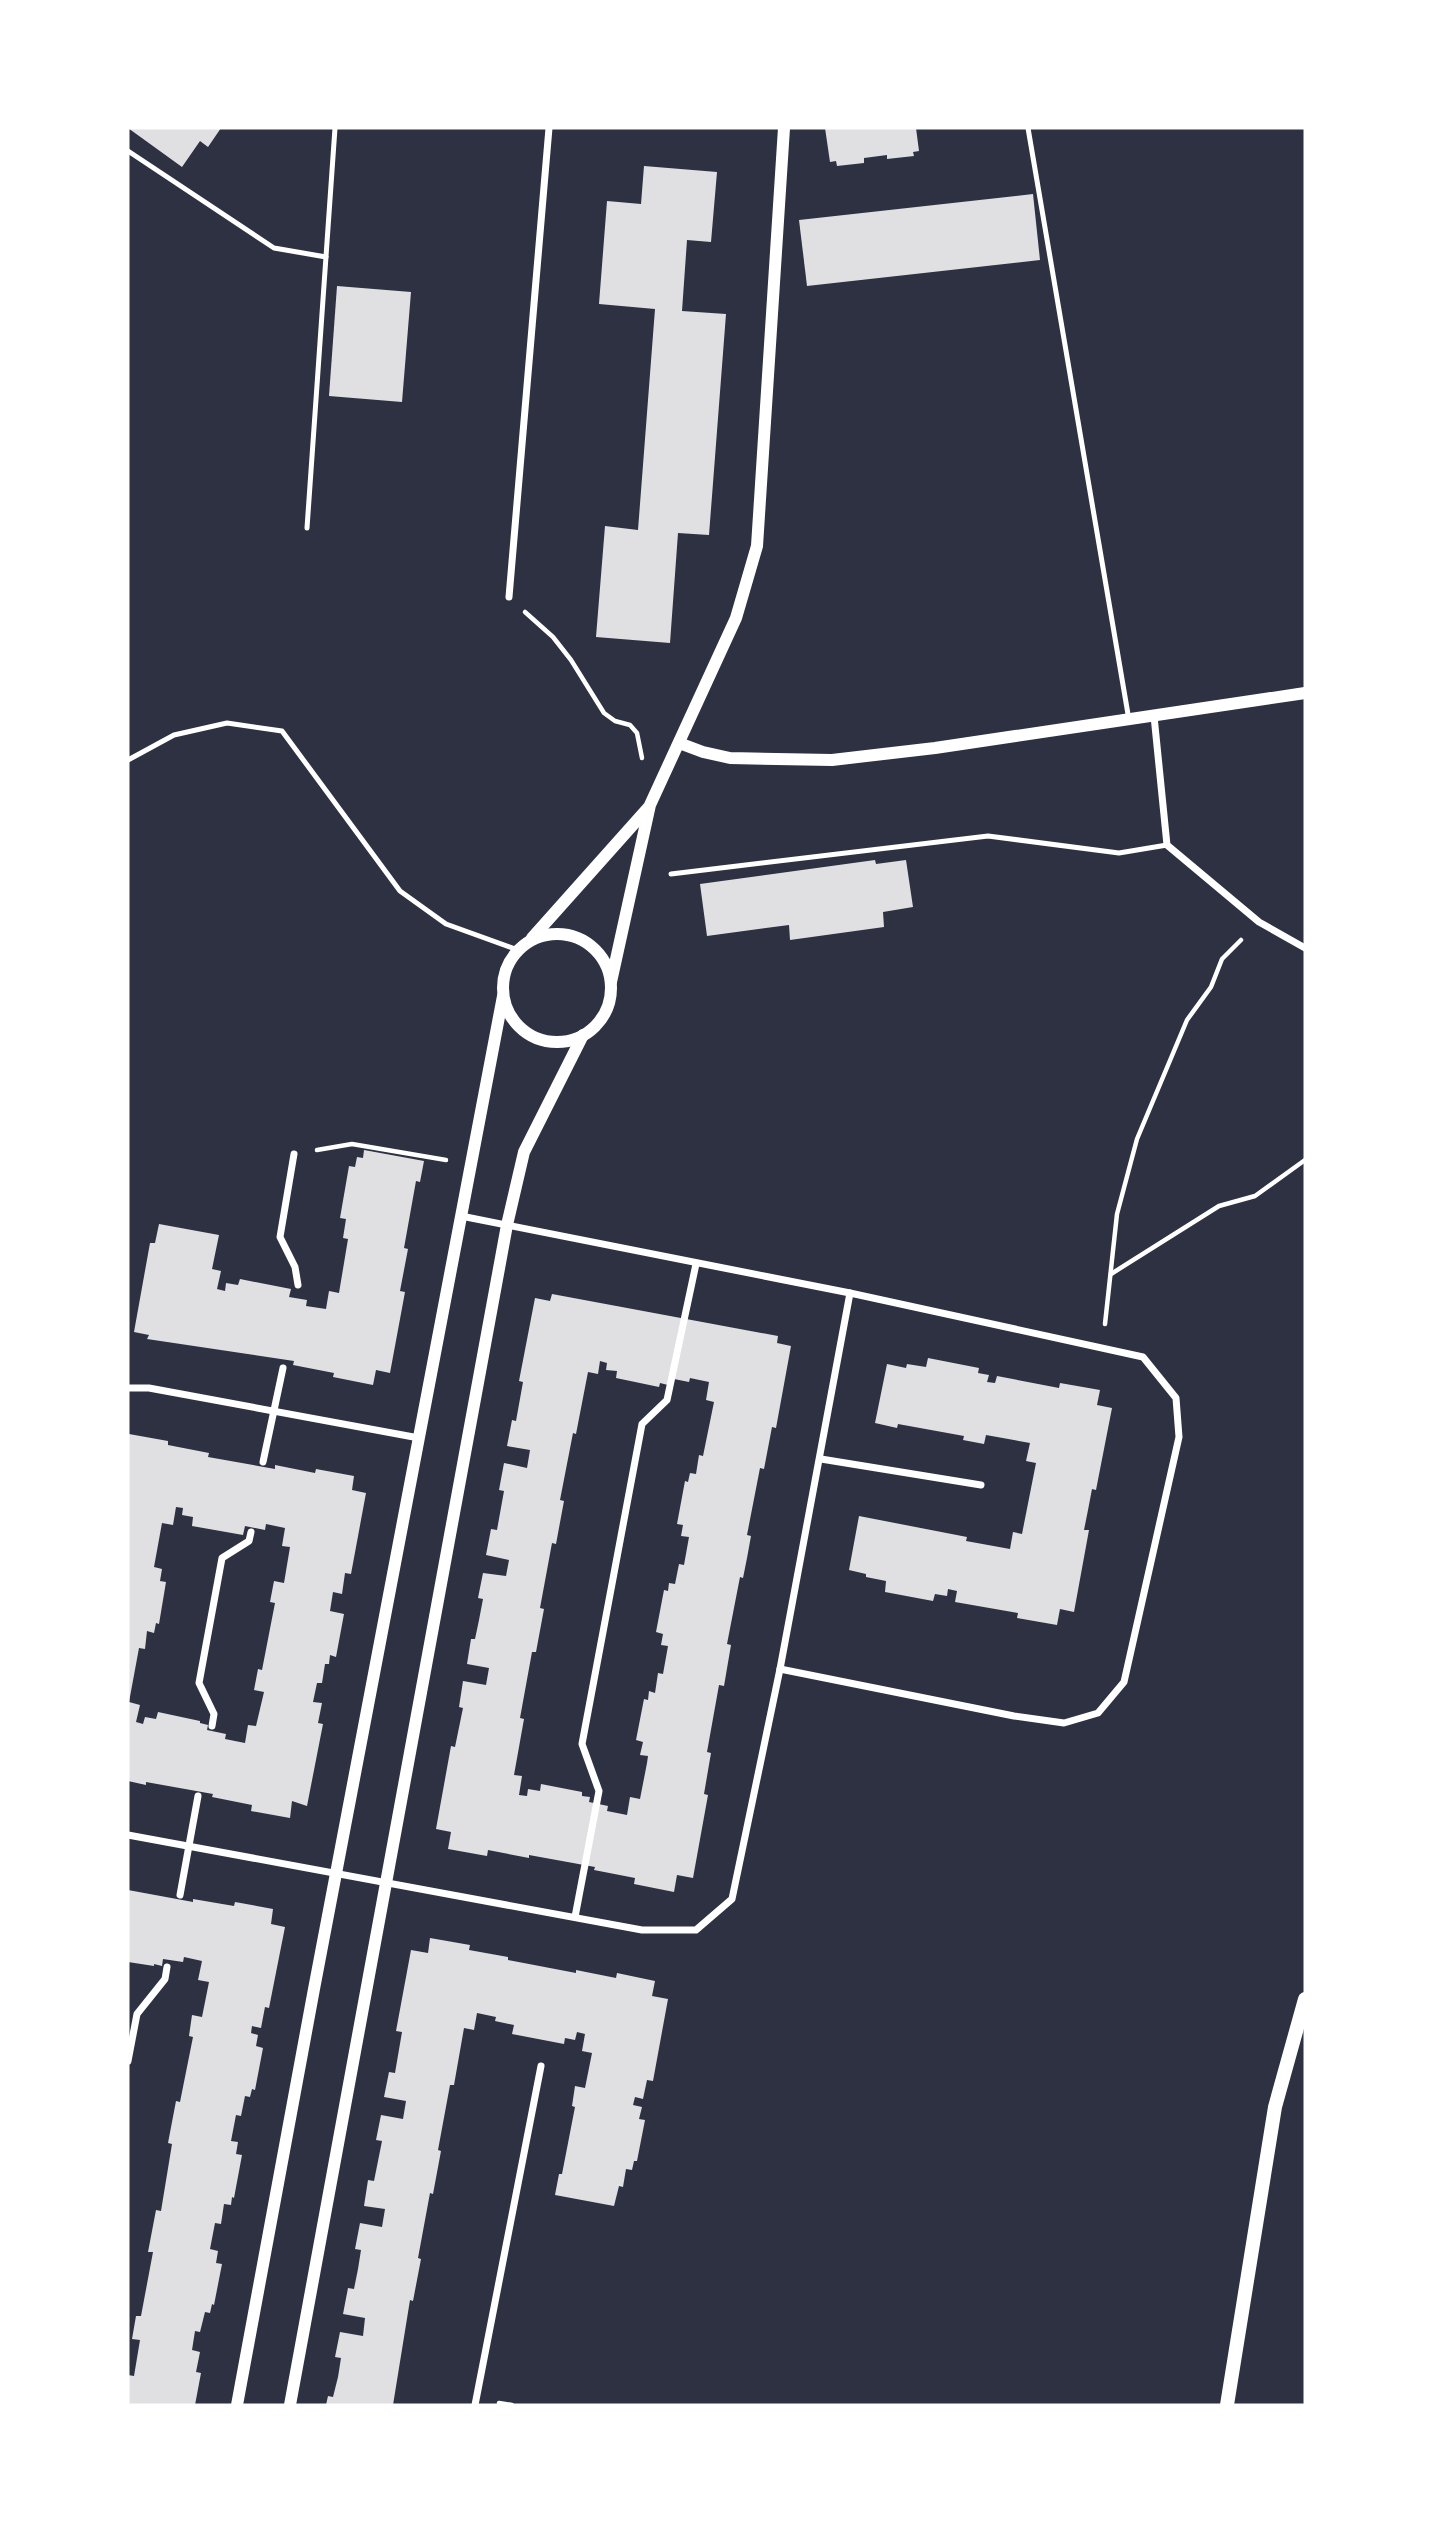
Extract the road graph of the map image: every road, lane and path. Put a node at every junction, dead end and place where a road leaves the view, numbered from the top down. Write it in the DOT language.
graph roads {
  1 [pos="335,128"];
  2 [pos="550,128"];
  3 [pos="784,128"];
  4 [pos="1028,128"];
  5 [pos="128,150"];
  6 [pos="326,257"];
  7 [pos="307,528"];
  8 [pos="509,597"];
  9 [pos="1305,693"];
  10 [pos="1154,716"];
  11 [pos="1129,720"];
  12 [pos="680,743"];
  13 [pos="128,760"];
  14 [pos="650,805"];
  15 [pos="1167,845"];
  16 [pos="671,874"];
  17 [pos="1259,922"];
  18 [pos="531,940"];
  19 [pos="1305,948"];
  20 [pos="518,950"];
  21 [pos="611,982"];
  22 [pos="503,996"];
  23 [pos="583,1035"];
  24 [pos="294,1154"];
  25 [pos="1305,1160"];
  26 [pos="471,1164"];
  27 [pos="461,1216"];
  28 [pos="507,1225"];
  29 [pos="696,1264"];
  30 [pos="1110,1275"];
  31 [pos="298,1285"];
  32 [pos="850,1293"];
  33 [pos="1102,1348"];
  34 [pos="283,1368"];
  35 [pos="128,1388"];
  36 [pos="273,1410"];
  37 [pos="419,1438"];
  38 [pos="821,1459"];
  39 [pos="263,1462"];
  40 [pos="981,1485"];
  41 [pos="251,1532"];
  42 [pos="780,1669"];
  43 [pos="212,1726"];
  44 [pos="198,1796"];
  45 [pos="128,1835"];
  46 [pos="189,1847"];
  47 [pos="337,1874"];
  48 [pos="387,1883"];
  49 [pos="180,1895"];
  50 [pos="575,1917"];
  51 [pos="167,1967"];
  52 [pos="1305,1999"];
  53 [pos="128,2061"];
  54 [pos="541,2066"];
  55 [pos="237,2405"];
  56 [pos="290,2405"];
  57 [pos="475,2405"];
  58 [pos="1227,2405"];
  1 -- 6 [label="lane"];
  2 -- 8 [label="street"];
  3 -- 12 [label="street"];
  4 -- 11 [label="lane"];
  5 -- 6 [label="lane"];
  6 -- 7 [label="lane"];
  8 -- 14 [label="path"];
  9 -- 10 [label="street"];
  10 -- 11 [label="street"];
  10 -- 15 [label="street"];
  11 -- 12 [label="street"];
  12 -- 14 [label="street"];
  13 -- 20 [label="lane"];
  14 -- 18 [label="street"];
  14 -- 21 [label="street"];
  15 -- 16 [label="lane"];
  15 -- 17 [label="street"];
  17 -- 19 [label="street"];
  17 -- 30 [label="path"];
  18 -- 20 [label="street"];
  18 -- 21 [label="street"];
  20 -- 22 [label="street"];
  21 -- 23 [label="street"];
  22 -- 23 [label="street"];
  22 -- 26 [label="street"];
  23 -- 28 [label="street"];
  24 -- 26 [label="path"];
  24 -- 31 [label="street"];
  25 -- 30 [label="path"];
  26 -- 27 [label="street"];
  27 -- 28 [label="street"];
  27 -- 37 [label="street"];
  28 -- 29 [label="street"];
  28 -- 48 [label="street"];
  29 -- 32 [label="street"];
  29 -- 50 [label="street"];
  30 -- 33 [label="path"];
  32 -- 33 [label="street"];
  32 -- 38 [label="street"];
  33 -- 42 [label="street"];
  34 -- 36 [label="street"];
  35 -- 36 [label="street"];
  36 -- 37 [label="street"];
  36 -- 39 [label="street"];
  37 -- 47 [label="street"];
  38 -- 40 [label="street"];
  38 -- 42 [label="street"];
  41 -- 43 [label="street"];
  42 -- 50 [label="street"];
  44 -- 46 [label="street"];
  45 -- 46 [label="street"];
  46 -- 47 [label="street"];
  46 -- 49 [label="street"];
  47 -- 48 [label="street"];
  47 -- 55 [label="street"];
  48 -- 50 [label="street"];
  48 -- 56 [label="street"];
  51 -- 53 [label="street"];
  52 -- 58 [label="main road"];
  54 -- 57 [label="street"];
}
